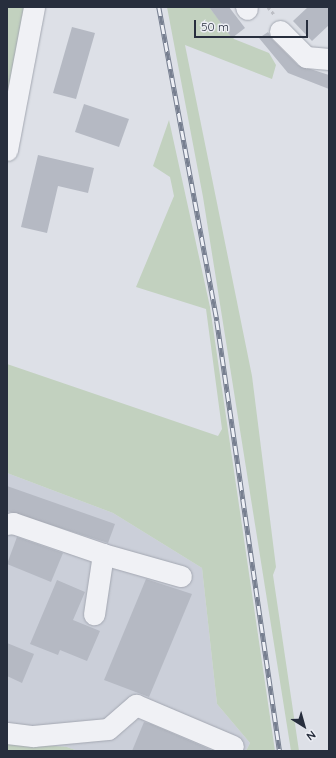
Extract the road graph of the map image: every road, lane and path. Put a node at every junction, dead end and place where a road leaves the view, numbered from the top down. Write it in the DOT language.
graph roads {
  1 [pos="34,7"];
  2 [pos="280,31"];
  3 [pos="329,59"];
  4 [pos="11,118"];
  5 [pos="7,150"];
  6 [pos="7,524"];
  7 [pos="103,554"];
  8 [pos="181,576"];
  9 [pos="94,614"];
  10 [pos="7,734"];
  11 [pos="233,746"];
  1 -- 4 [label="street"];
  2 -- 3 [label="street"];
  4 -- 5 [label="street"];
  6 -- 7 [label="street"];
  7 -- 8 [label="street"];
  7 -- 9 [label="street"];
  10 -- 11 [label="street"];
}
